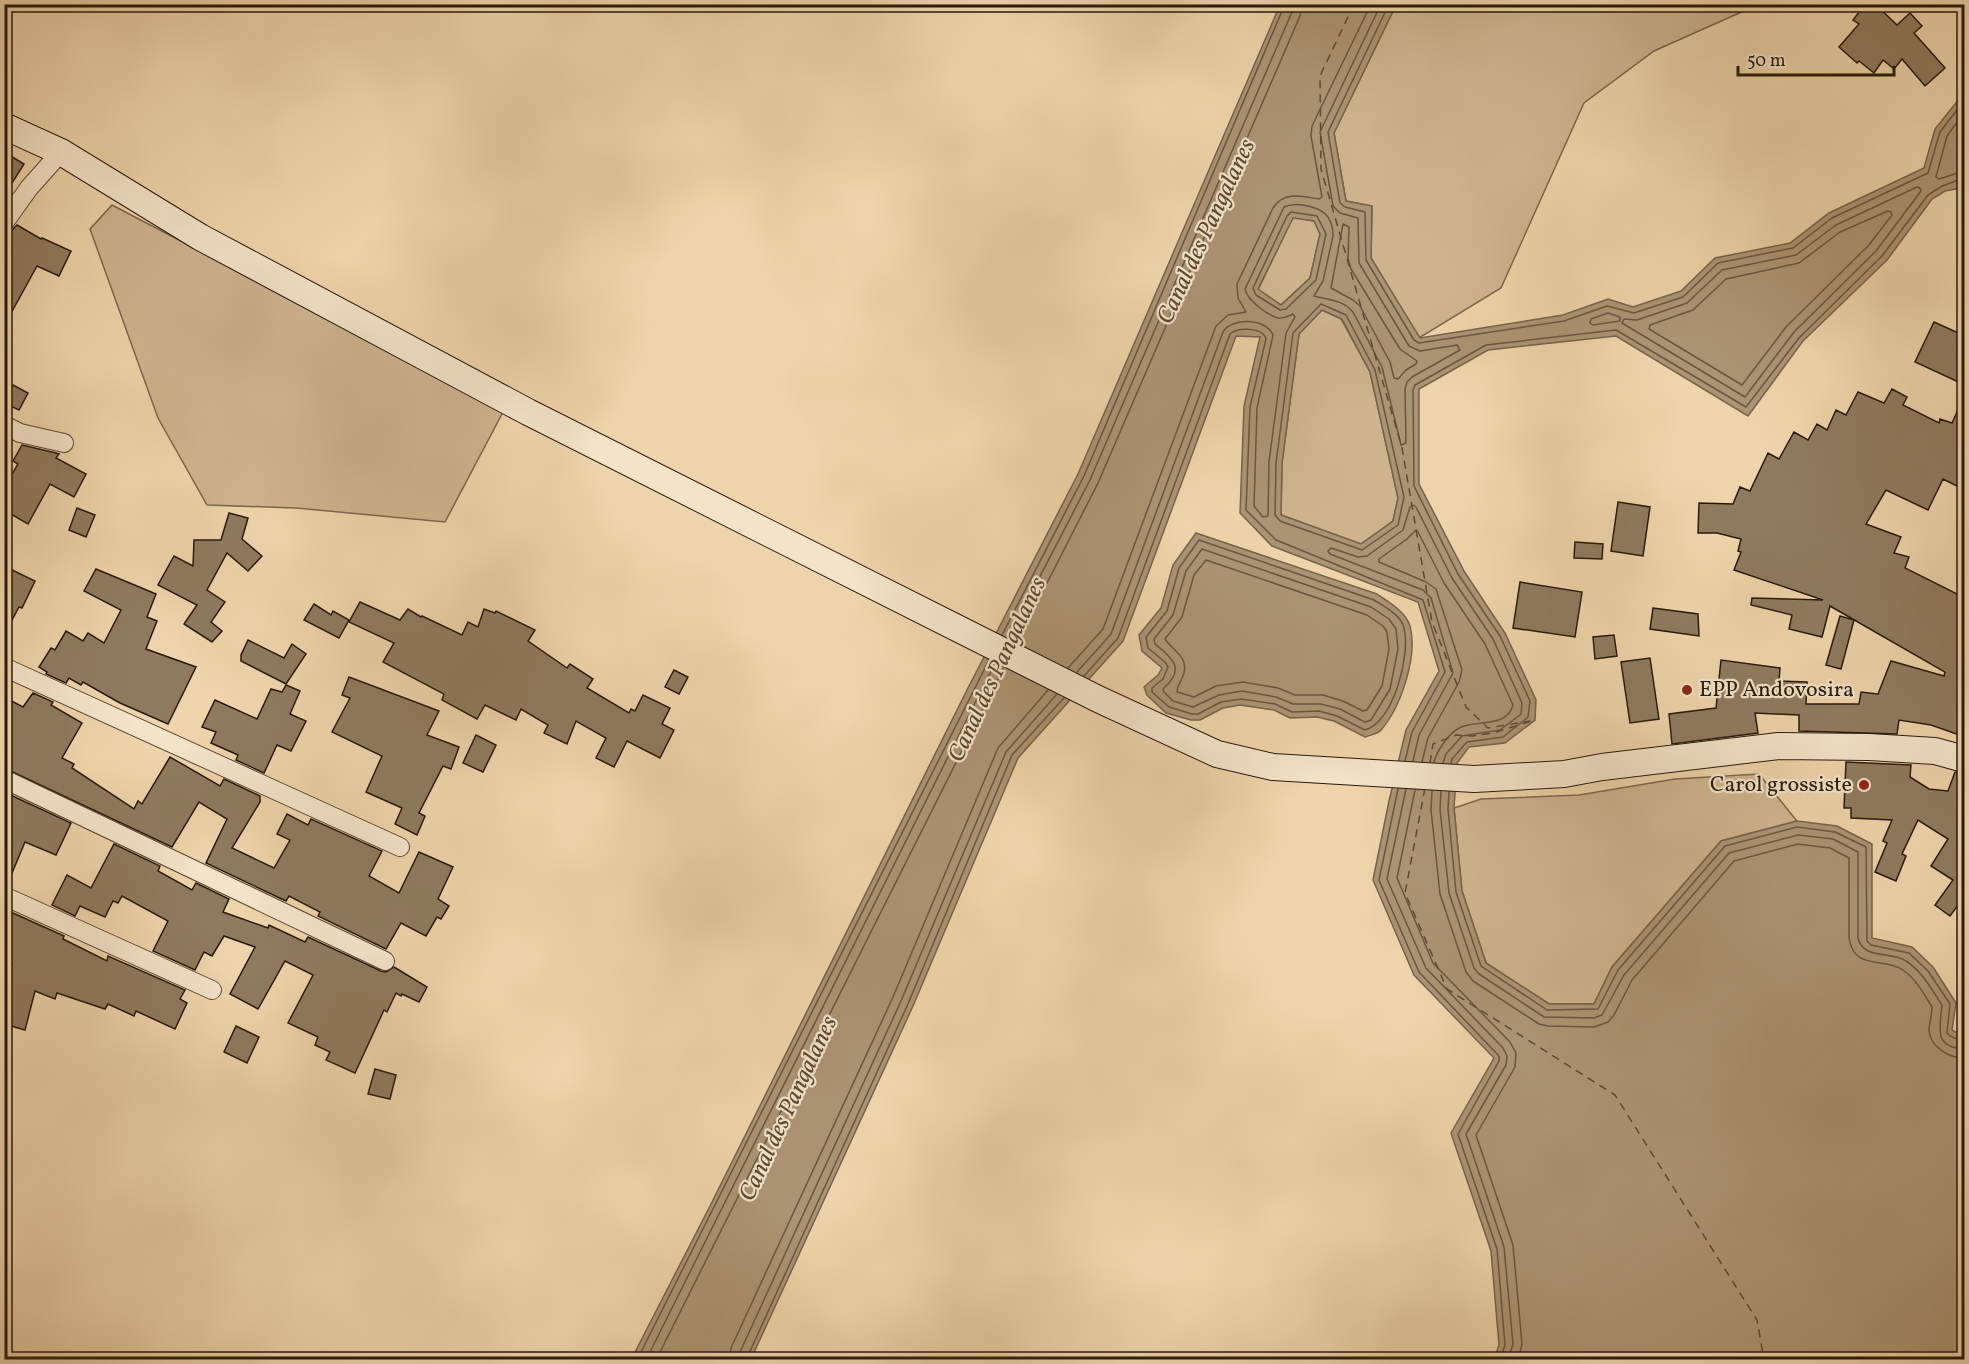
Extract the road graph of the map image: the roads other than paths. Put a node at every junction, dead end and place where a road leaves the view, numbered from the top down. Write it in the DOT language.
graph roads {
  1 [pos="4,126"];
  2 [pos="61,152"];
  3 [pos="4,223"];
  4 [pos="4,425"];
  5 [pos="64,443"];
  6 [pos="4,667"];
  7 [pos="1965,759"];
  8 [pos="4,779"];
  9 [pos="400,847"];
  10 [pos="4,896"];
  11 [pos="385,961"];
  12 [pos="212,990"];
  1 -- 2 [label="street"];
  2 -- 3 [label="street"];
  2 -- 7 [label="street"];
  4 -- 5 [label="street"];
  6 -- 9 [label="street"];
  8 -- 11 [label="street"];
  10 -- 12 [label="street"];
}
